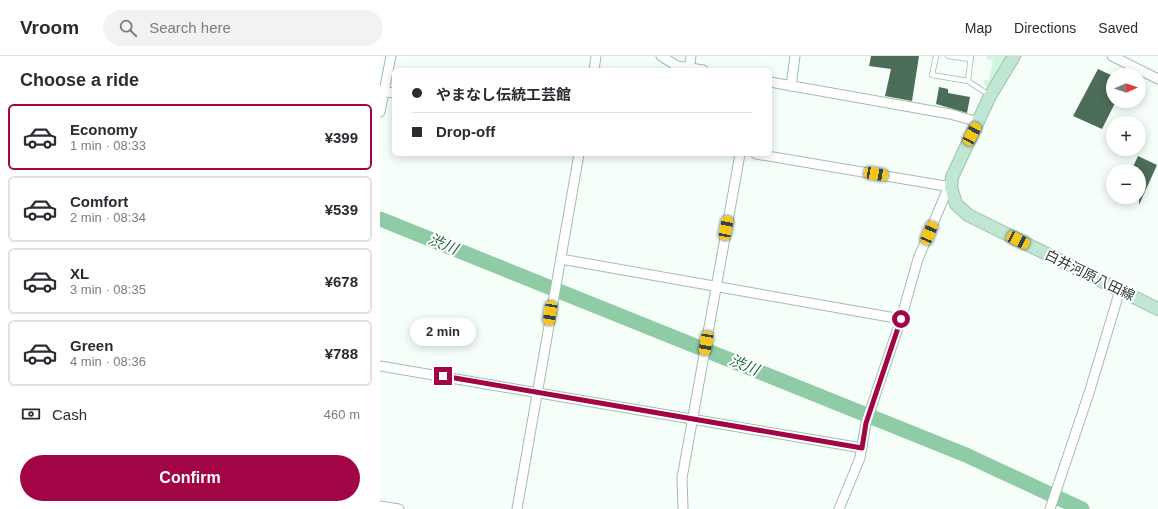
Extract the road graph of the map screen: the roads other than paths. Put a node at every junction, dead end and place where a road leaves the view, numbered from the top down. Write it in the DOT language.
graph roads {
  1 [pos="391,56"];
  2 [pos="596,56"];
  3 [pos="661,56"];
  4 [pos="691,56"];
  5 [pos="795,56"];
  6 [pos="936,56"];
  7 [pos="948,56"];
  8 [pos="1014,56"];
  9 [pos="1112,56"];
  10 [pos="971,58"];
  11 [pos="594,68"];
  12 [pos="689,68"];
  13 [pos="1158,79"];
  14 [pos="968,81"];
  15 [pos="772,82"];
  16 [pos="791,86"];
  17 [pos="382,91"];
  18 [pos="392,93"];
  19 [pos="990,96"];
  20 [pos="380,112"];
  21 [pos="978,122"];
  22 [pos="579,156"];
  23 [pos="740,156"];
  24 [pos="768,156"];
  25 [pos="951,187"];
  26 [pos="561,259"];
  27 [pos="715,287"];
  28 [pos="1120,290"];
  29 [pos="1158,309"];
  30 [pos="901,319"];
  31 [pos="380,366"];
  32 [pos="537,392"];
  33 [pos="693,419"];
  34 [pos="862,448"];
  35 [pos="380,506"];
  36 [pos="1051,506"];
  37 [pos="399,509"];
  38 [pos="517,509"];
  39 [pos="683,509"];
  40 [pos="839,509"];
  1 -- 17 [label="street"];
  2 -- 11 [label="street"];
  3 -- 12 [label="street"];
  4 -- 12 [label="street"];
  5 -- 16 [label="street"];
  6 -- 14 [label="lane"];
  7 -- 10 [label="lane"];
  8 -- 19 [label="main road"];
  9 -- 13 [label="street"];
  10 -- 14 [label="lane"];
  14 -- 19 [label="lane"];
  15 -- 16 [label="street"];
  16 -- 21 [label="street"];
  17 -- 18 [label="street"];
  17 -- 20 [label="street"];
  19 -- 21 [label="main road"];
  21 -- 25 [label="main road"];
  22 -- 26 [label="street"];
  23 -- 27 [label="street"];
  24 -- 25 [label="street"];
  25 -- 28 [label="main road, 白井河原八田線"];
  25 -- 30 [label="street"];
  26 -- 27 [label="street"];
  26 -- 32 [label="street"];
  27 -- 30 [label="street"];
  27 -- 33 [label="street"];
  28 -- 29 [label="main road, 白井河原八田線"];
  28 -- 36 [label="street"];
  30 -- 34 [label="street"];
  31 -- 32 [label="street"];
  32 -- 33 [label="street"];
  32 -- 38 [label="street"];
  33 -- 34 [label="street"];
  33 -- 39 [label="street"];
  34 -- 40 [label="street"];
  35 -- 37 [label="street"];
}
